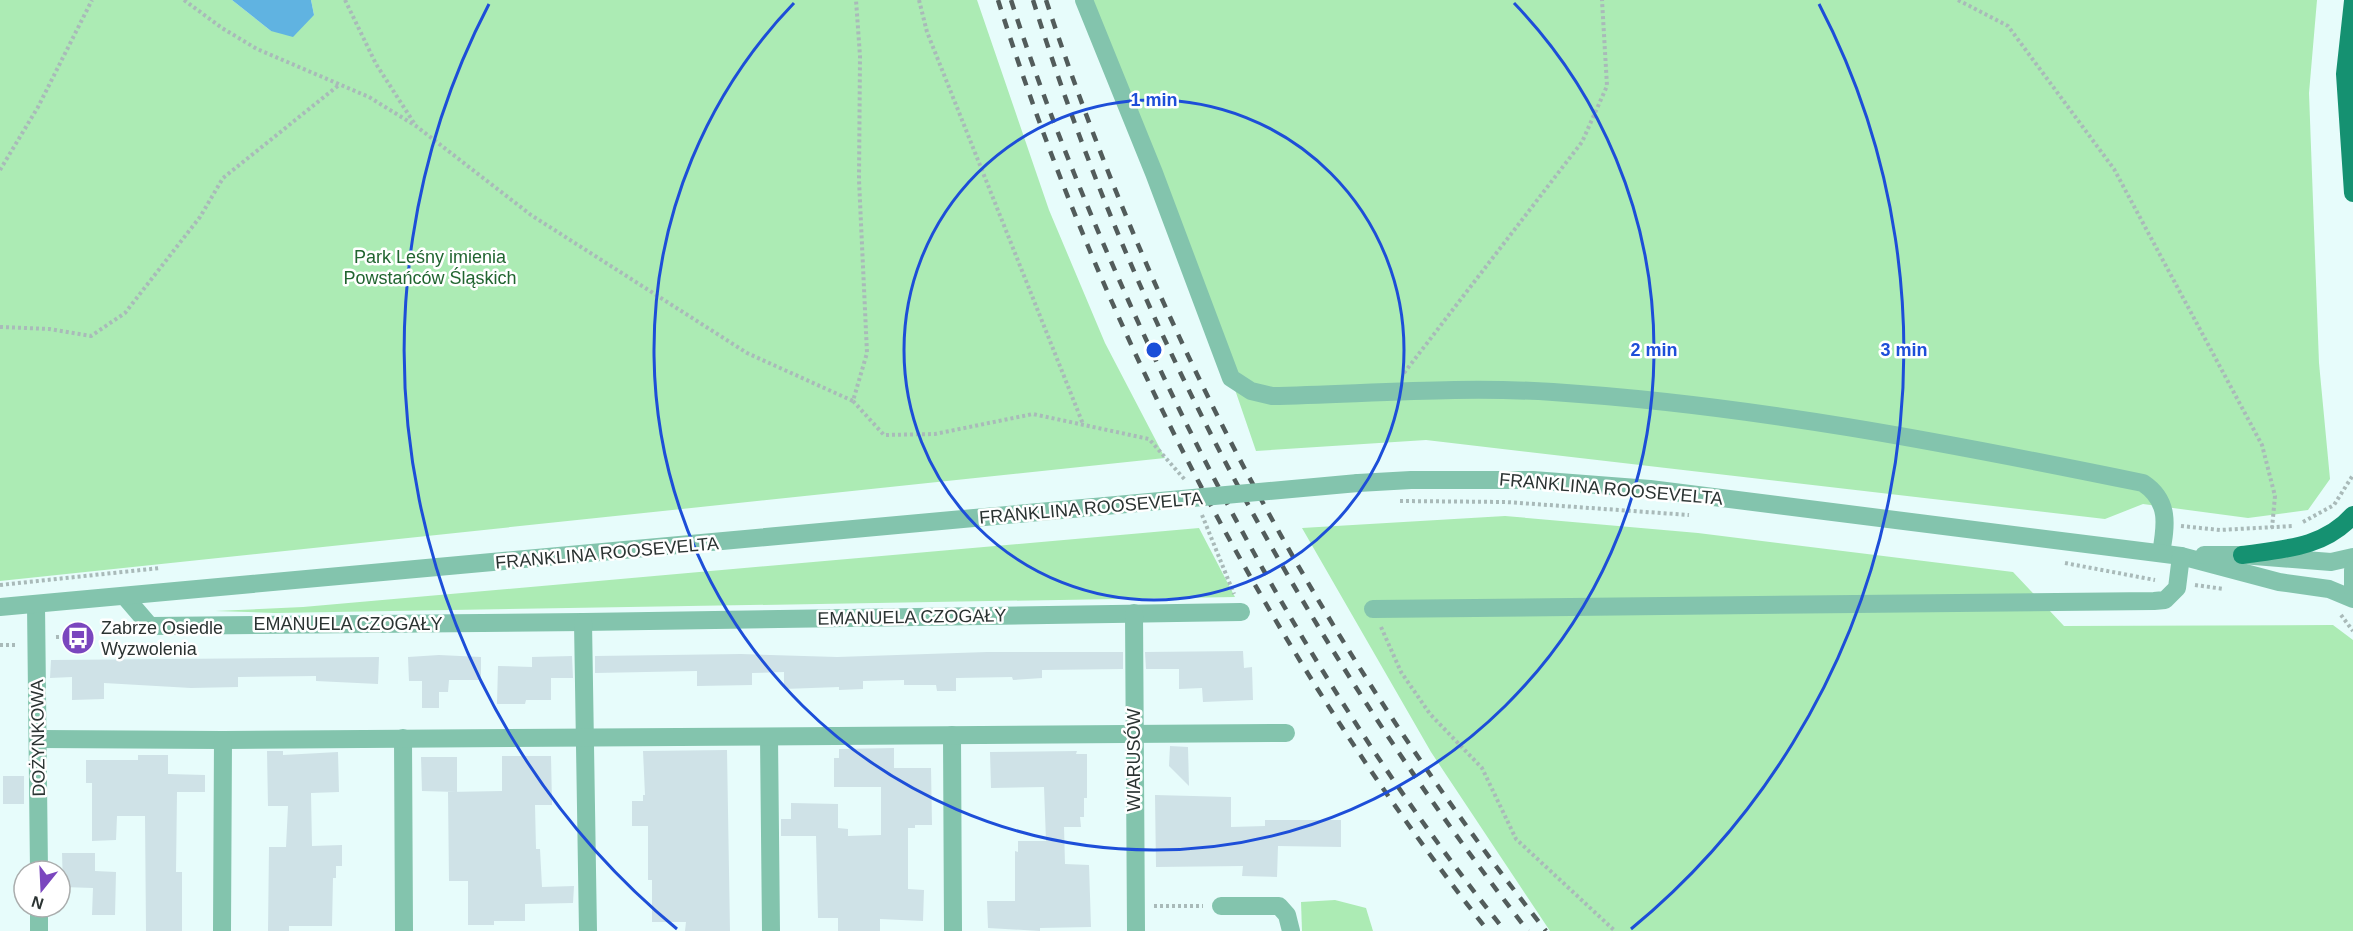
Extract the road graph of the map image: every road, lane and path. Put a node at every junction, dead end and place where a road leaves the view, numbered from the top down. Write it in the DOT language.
graph roads {
  1 [pos="92,0"];
  2 [pos="184,0"];
  3 [pos="345,0"];
  4 [pos="856,0"];
  5 [pos="919,0"];
  6 [pos="1084,0"];
  7 [pos="1602,0"];
  8 [pos="1958,0"];
  9 [pos="2353,1"];
  10 [pos="339,85"];
  11 [pos="416,126"];
  12 [pos="0,170"];
  13 [pos="2353,193"];
  14 [pos="0,327"];
  15 [pos="1389,393"];
  16 [pos="853,401"];
  17 [pos="2353,475"];
  18 [pos="1394,498"];
  19 [pos="2353,515"];
  20 [pos="1700,516"];
  21 [pos="2165,524"];
  22 [pos="2272,528"];
  23 [pos="2161,553"];
  24 [pos="2242,555"];
  25 [pos="2181,556"];
  26 [pos="2353,557"];
  27 [pos="2054,560"];
  28 [pos="160,568"];
  29 [pos="2353,570"];
  30 [pos="2177,583"];
  31 [pos="0,585"];
  32 [pos="2232,590"];
  33 [pos="2353,591"];
  34 [pos="126,598"];
  35 [pos="2353,599"];
  36 [pos="36,605"];
  37 [pos="0,607"];
  38 [pos="1373,609"];
  39 [pos="2333,609"];
  40 [pos="1241,612"];
  41 [pos="1134,613"];
  42 [pos="584,622"];
  43 [pos="2353,631"];
  44 [pos="1286,733"];
  45 [pos="1133,734"];
  46 [pos="952,735"];
  47 [pos="769,737"];
  48 [pos="404,738"];
  49 [pos="585,738"];
  50 [pos="39,739"];
  51 [pos="223,740"];
  52 [pos="39,859"];
  53 [pos="1135,906"];
  54 [pos="1221,906"];
  55 [pos="222,931"];
  56 [pos="404,931"];
  57 [pos="588,931"];
  58 [pos="771,931"];
  59 [pos="953,931"];
  60 [pos="1136,931"];
  61 [pos="1291,931"];
  62 [pos="1615,931"];
  1 -- 12 [label="path"];
  2 -- 10 [label="path"];
  3 -- 11 [label="path"];
  4 -- 16 [label="path"];
  5 -- 16 [label="path"];
  6 -- 15 [label="street"];
  7 -- 15 [label="path"];
  8 -- 22 [label="path"];
  9 -- 13 [label="main road"];
  10 -- 11 [label="path"];
  10 -- 14 [label="path"];
  11 -- 16 [label="path"];
  15 -- 21 [label="street"];
  17 -- 22 [label="path"];
  18 -- 20 [label="path"];
  19 -- 24 [label="main road"];
  21 -- 22 [label="path"];
  21 -- 23 [label="street"];
  23 -- 25 [label="street, FRANKLINA ROOSEVELTA"];
  23 -- 34 [label="street, FRANKLINA ROOSEVELTA, bridge"];
  24 -- 25 [label="street, FRANKLINA ROOSEVELTA"];
  24 -- 26 [label="street, FRANKLINA ROOSEVELTA"];
  25 -- 30 [label="street"];
  25 -- 35 [label="street, FRANKLINA ROOSEVELTA"];
  27 -- 30 [label="path"];
  28 -- 31 [label="path"];
  29 -- 33 [label="street"];
  30 -- 32 [label="path"];
  30 -- 38 [label="street"];
  34 -- 36 [label="street, FRANKLINA ROOSEVELTA"];
  34 -- 42 [label="street, EMANUELA CZOGAŁY"];
  36 -- 37 [label="street, FRANKLINA ROOSEVELTA"];
  36 -- 50 [label="street, DOŻYNKOWA"];
  38 -- 62 [label="path"];
  39 -- 43 [label="path"];
  40 -- 41 [label="street, EMANUELA CZOGAŁY"];
  41 -- 42 [label="street, EMANUELA CZOGAŁY"];
  41 -- 45 [label="street, WIARUSÓW"];
  42 -- 49 [label="street"];
  44 -- 45 [label="street"];
  45 -- 46 [label="street"];
  45 -- 53 [label="street, WIARUSÓW"];
  46 -- 47 [label="street"];
  46 -- 59 [label="street"];
  47 -- 49 [label="street"];
  47 -- 58 [label="street"];
  48 -- 49 [label="street"];
  48 -- 51 [label="street"];
  48 -- 56 [label="street"];
  49 -- 57 [label="street"];
  50 -- 51 [label="street"];
  50 -- 52 [label="street, DOŻYNKOWA"];
  51 -- 55 [label="street"];
  53 -- 54 [label="path"];
  53 -- 60 [label="street, WIARUSÓW"];
  54 -- 61 [label="street"];
}
